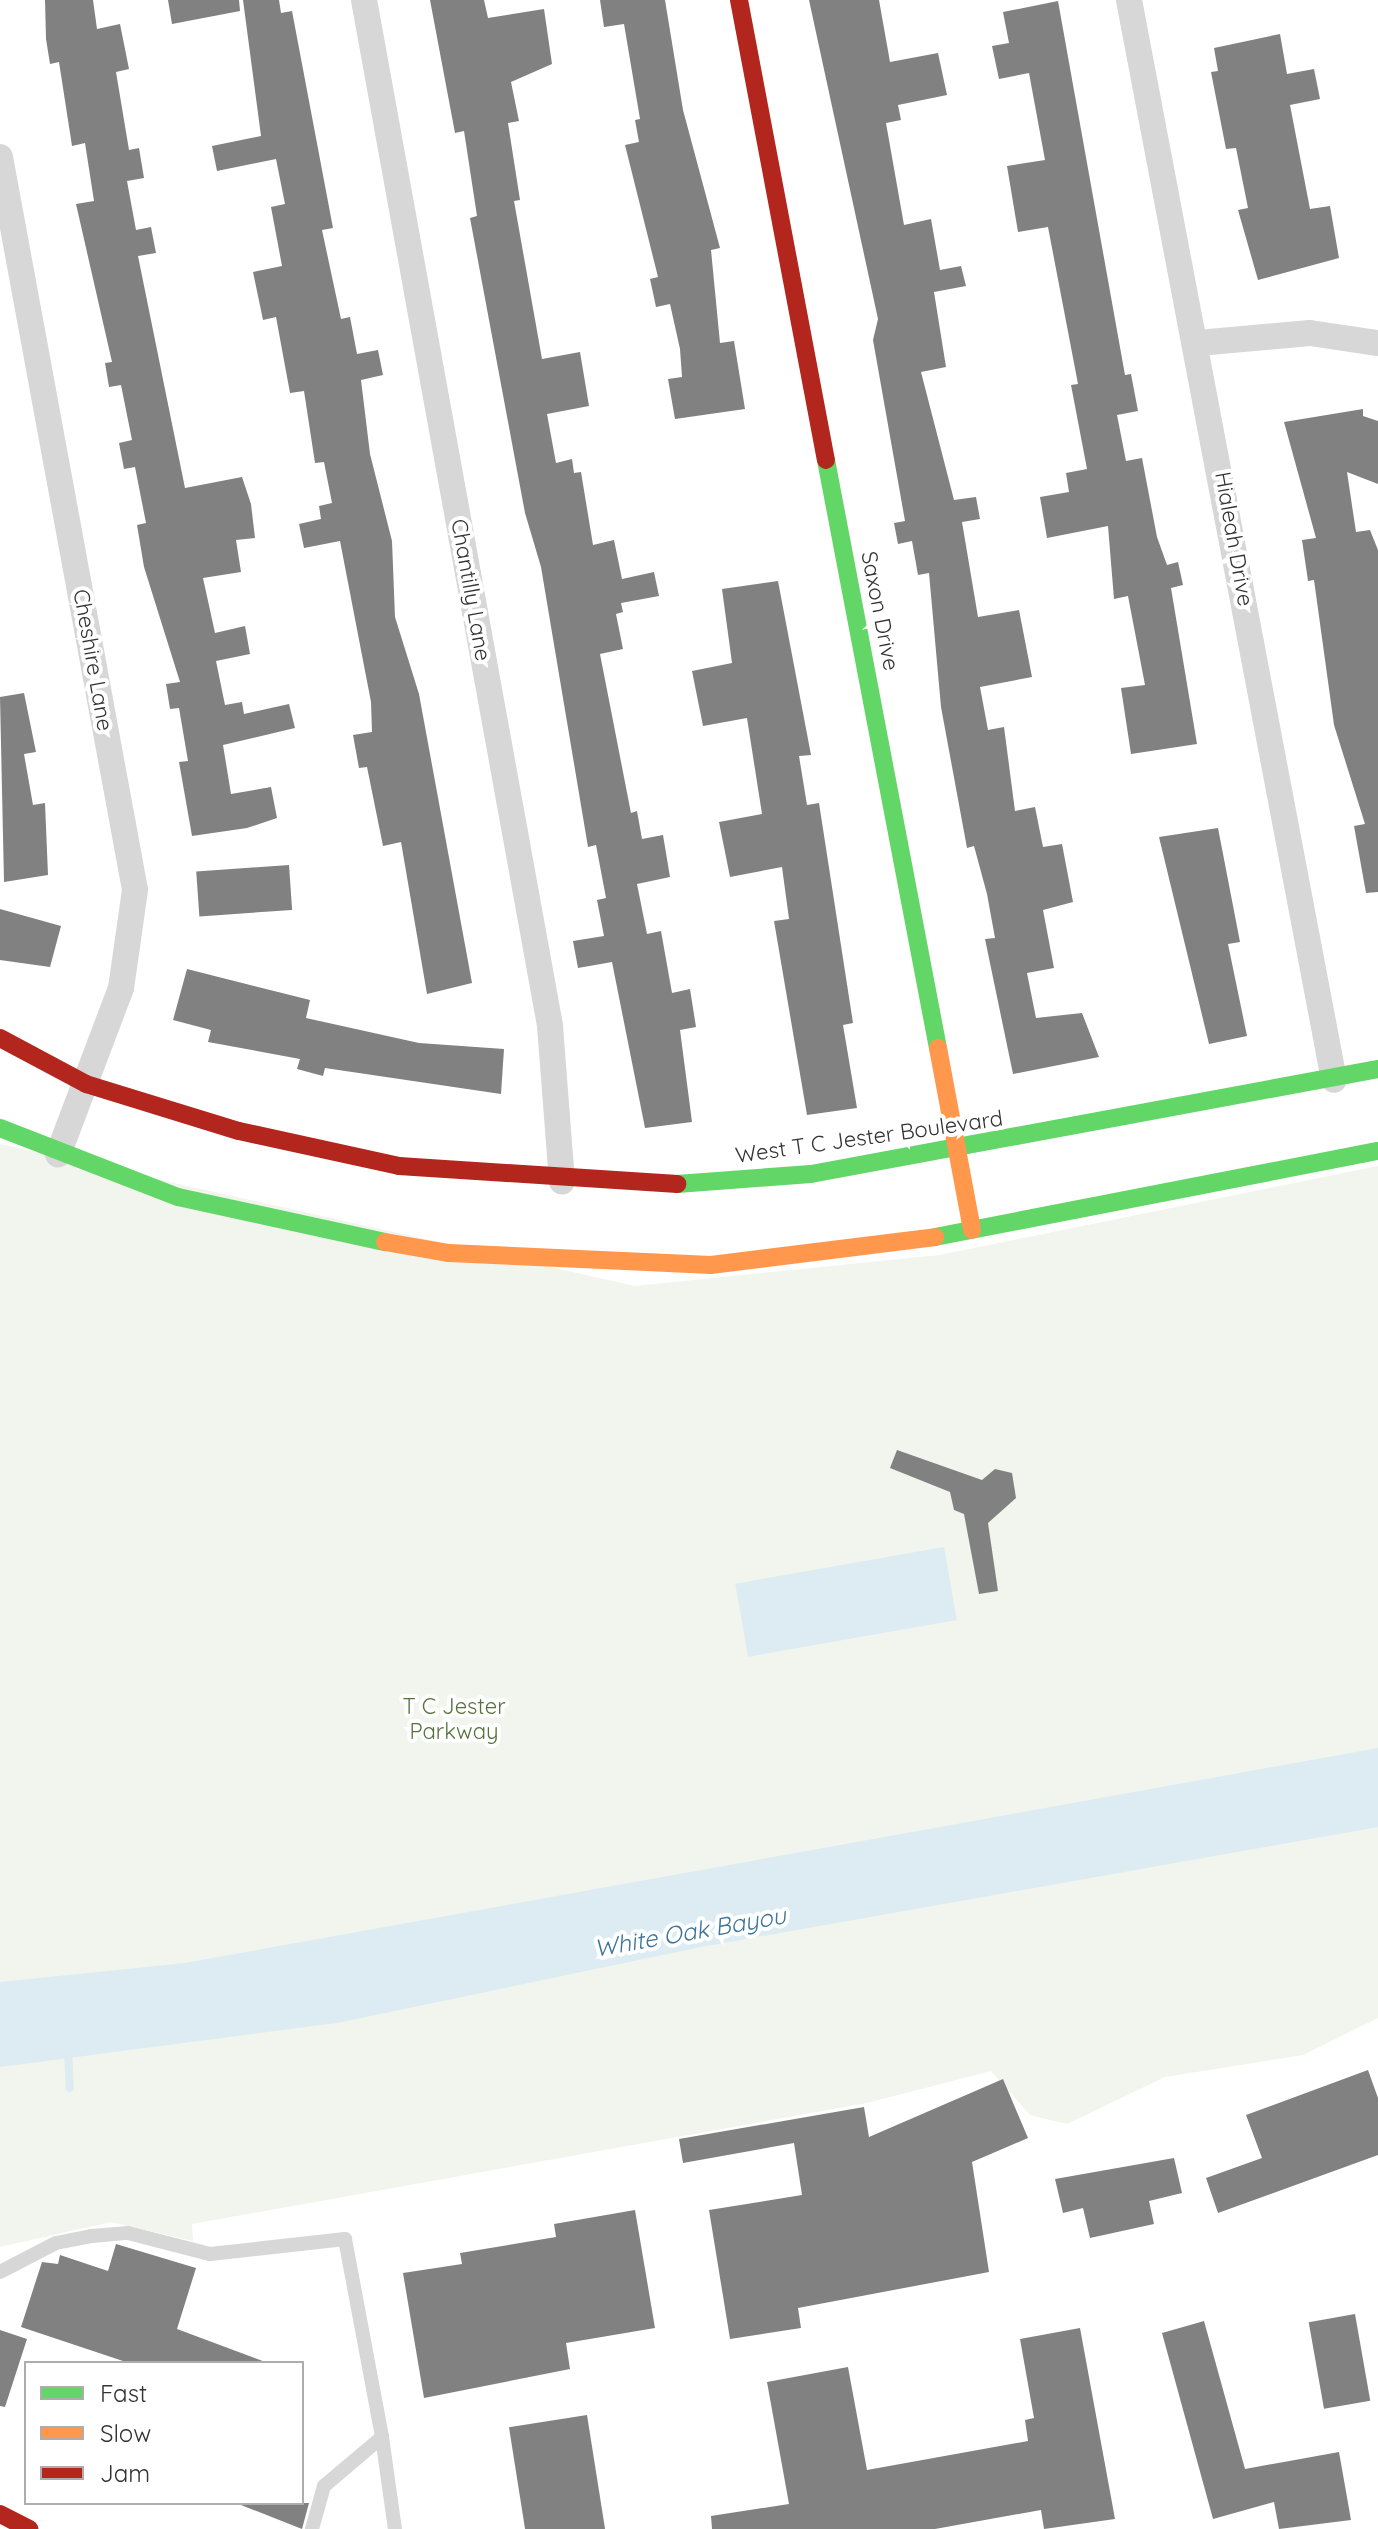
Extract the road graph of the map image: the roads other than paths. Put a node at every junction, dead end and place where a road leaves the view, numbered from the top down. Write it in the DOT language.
graph roads {
  1 [pos="364,0"];
  2 [pos="739,0"];
  3 [pos="1129,0"];
  4 [pos="0,157"];
  5 [pos="1198,343"];
  6 [pos="1378,343"];
  7 [pos="0,1038"];
  8 [pos="1378,1069"];
  9 [pos="1334,1080"];
  10 [pos="86,1084"];
  11 [pos="0,1128"];
  12 [pos="959,1151"];
  13 [pos="1378,1151"];
  14 [pos="58,1155"];
  15 [pos="562,1182"];
  16 [pos="972,1230"];
  17 [pos="0,2272"];
  18 [pos="382,2437"];
  19 [pos="0,2514"];
  20 [pos="29,2529"];
  21 [pos="312,2529"];
  22 [pos="395,2529"];
  1 -- 15 [label="street, Chantilly Lane"];
  2 -- 12 [label="main road, Saxon Drive"];
  3 -- 5 [label="street, Hialeah Drive"];
  4 -- 10 [label="street, Cheshire Lane"];
  5 -- 6 [label="street"];
  5 -- 9 [label="street, Hialeah Drive"];
  7 -- 10 [label="main road, West T C Jester Boulevard"];
  8 -- 9 [label="main road, West T C Jester Boulevard"];
  9 -- 12 [label="main road, West T C Jester Boulevard"];
  10 -- 14 [label="street, Cheshire Lane"];
  10 -- 15 [label="main road, West T C Jester Boulevard"];
  11 -- 14 [label="main road"];
  12 -- 15 [label="main road, West T C Jester Boulevard"];
  12 -- 16 [label="main road, Saxon Drive"];
  13 -- 16 [label="main road"];
  14 -- 16 [label="main road"];
  17 -- 18 [label="lane"];
  18 -- 21 [label="lane"];
  18 -- 22 [label="lane"];
  19 -- 20 [label="main road"];
}
